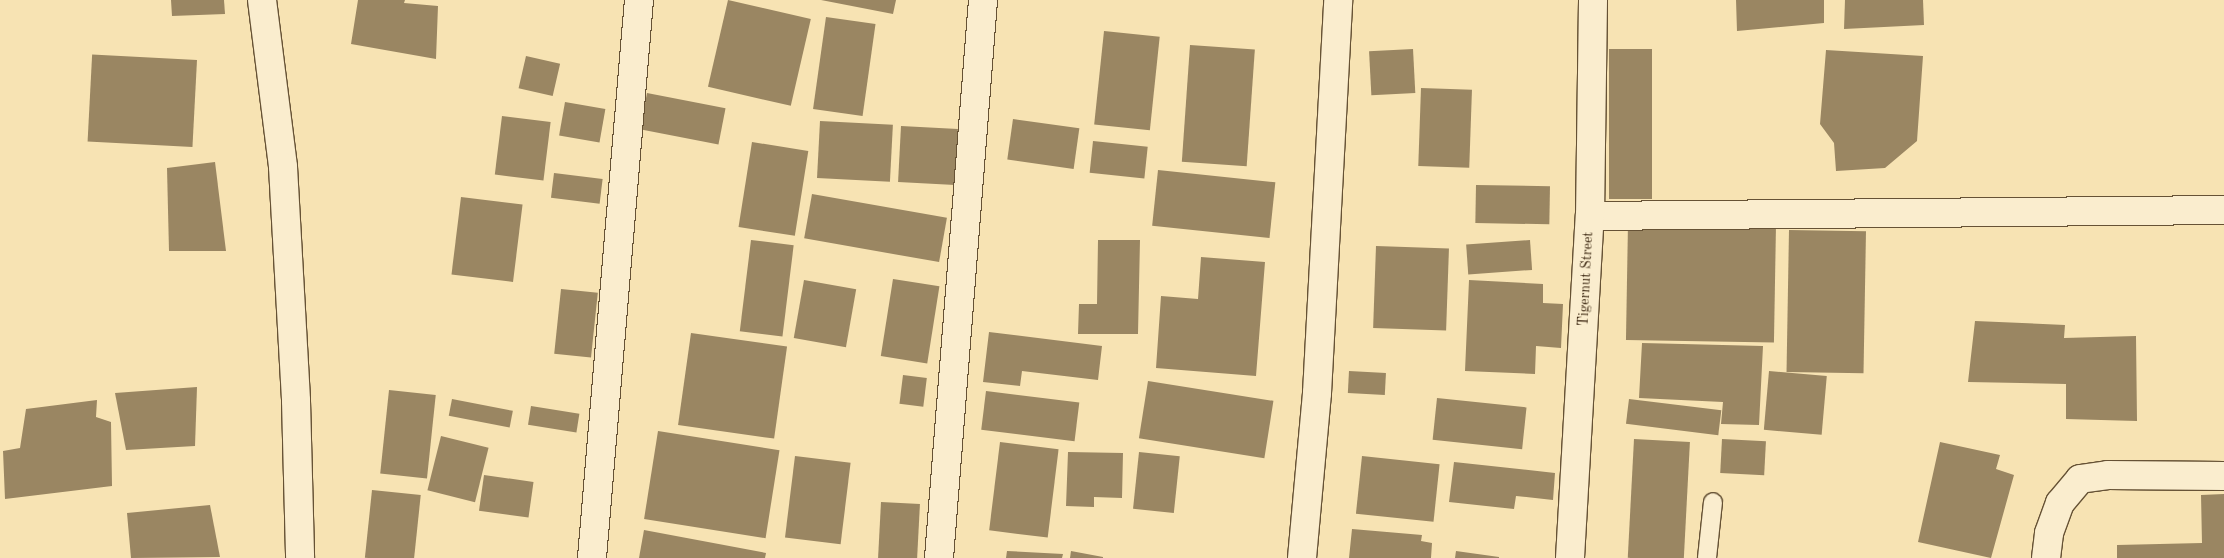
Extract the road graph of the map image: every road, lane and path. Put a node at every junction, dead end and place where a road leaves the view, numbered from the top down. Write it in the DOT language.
graph roads {
  1 [pos="262,0"];
  2 [pos="639,0"];
  3 [pos="983,0"];
  4 [pos="1338,0"];
  5 [pos="1593,0"];
  6 [pos="2224,210"];
  7 [pos="1590,216"];
  8 [pos="2224,476"];
  9 [pos="1713,502"];
  10 [pos="300,558"];
  11 [pos="592,558"];
  12 [pos="939,558"];
  13 [pos="1302,558"];
  14 [pos="1570,558"];
  15 [pos="1708,558"];
  16 [pos="2046,558"];
  1 -- 10 [label="street"];
  2 -- 11 [label="street"];
  3 -- 12 [label="street"];
  4 -- 13 [label="street"];
  5 -- 7 [label="street, Tigernut Street"];
  6 -- 7 [label="street"];
  7 -- 14 [label="street, Tigernut Street"];
  8 -- 16 [label="street"];
  9 -- 15 [label="lane"];
}
